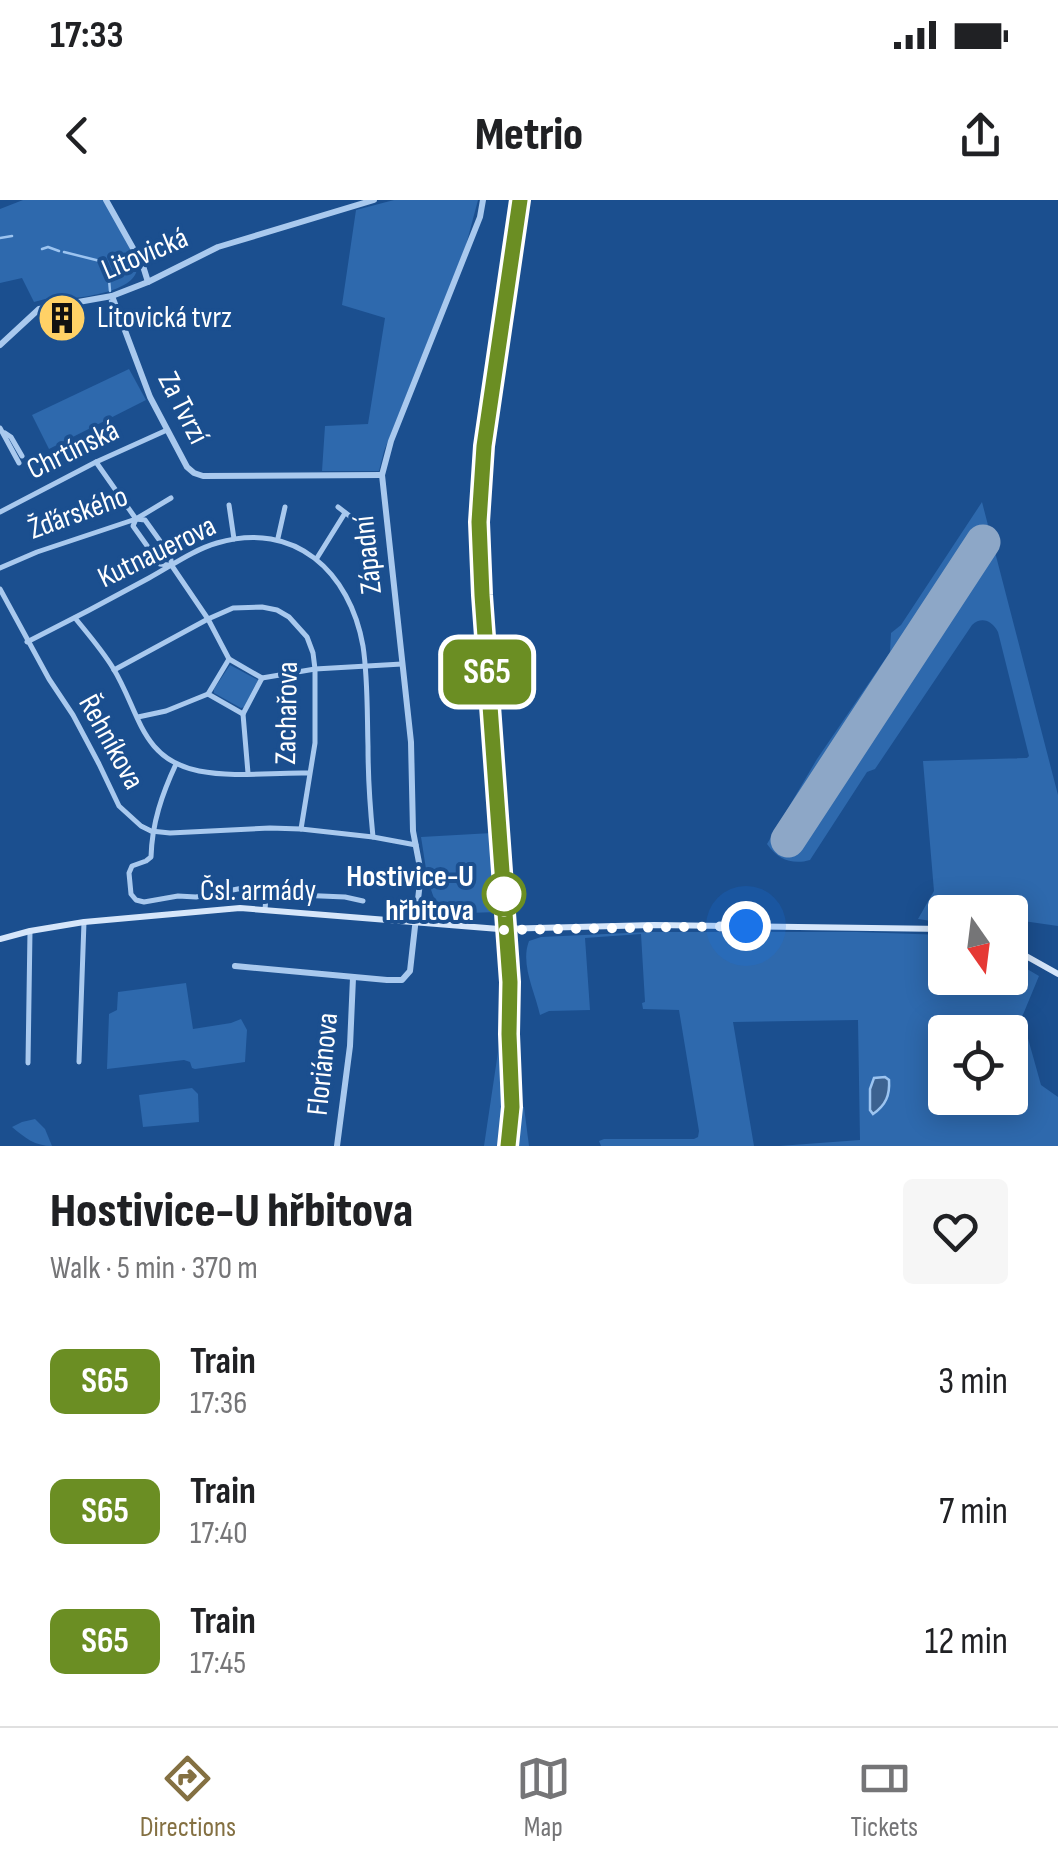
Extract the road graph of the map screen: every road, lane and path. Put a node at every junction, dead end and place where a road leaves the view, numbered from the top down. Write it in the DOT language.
graph roads {
  1 [pos="106,200"];
  2 [pos="374,200"];
  3 [pos="483,200"];
  4 [pos="148,282"];
  5 [pos="112,296"];
  6 [pos="0,345"];
  7 [pos="1,430"];
  8 [pos="168,430"];
  9 [pos="21,459"];
  10 [pos="96,462"];
  11 [pos="382,475"];
  12 [pos="171,498"];
  13 [pos="228,505"];
  14 [pos="285,507"];
  15 [pos="338,508"];
  16 [pos="0,512"];
  17 [pos="136,519"];
  18 [pos="278,538"];
  19 [pos="234,539"];
  20 [pos="317,558"];
  21 [pos="172,566"];
  22 [pos="0,568"];
  23 [pos="0,590"];
  24 [pos="75,618"];
  25 [pos="208,619"];
  26 [pos="28,642"];
  27 [pos="229,659"];
  28 [pos="402,664"];
  29 [pos="365,668"];
  30 [pos="314,669"];
  31 [pos="114,670"];
  32 [pos="262,678"];
  33 [pos="208,694"];
  34 [pos="243,714"];
  35 [pos="138,718"];
  36 [pos="176,764"];
  37 [pos="248,773"];
  38 [pos="310,773"];
  39 [pos="301,829"];
  40 [pos="152,832"];
  41 [pos="373,837"];
  42 [pos="416,845"];
  43 [pos="268,887"];
  44 [pos="363,901"];
  45 [pos="265,909"];
  46 [pos="415,921"];
  47 [pos="84,922"];
  48 [pos="928,929"];
  49 [pos="30,931"];
  50 [pos="0,939"];
  51 [pos="1028,957"];
  52 [pos="235,966"];
  53 [pos="1058,974"];
  54 [pos="353,978"];
  55 [pos="79,1062"];
  56 [pos="28,1063"];
  57 [pos="337,1146"];
  1 -- 4 [label="street"];
  2 -- 4 [label="street, Litovická"];
  3 -- 11 [label="street, Západní"];
  4 -- 5 [label="street, Litovická"];
  5 -- 6 [label="street, Litovická"];
  5 -- 8 [label="street, Za Tvrzí"];
  7 -- 9 [label="street"];
  8 -- 10 [label="street, Chrtínská"];
  8 -- 11 [label="street, Za Tvrzí"];
  10 -- 16 [label="street, Chrtínská"];
  10 -- 17 [label="street"];
  11 -- 28 [label="street, Západní"];
  12 -- 17 [label="street, Žďárského"];
  13 -- 19 [label="street"];
  14 -- 18 [label="street"];
  15 -- 20 [label="street"];
  17 -- 21 [label="street"];
  17 -- 21 [label="street"];
  17 -- 22 [label="street, Žďárského"];
  18 -- 19 [label="street, Kutnauerova"];
  18 -- 20 [label="street, Kutnauerova"];
  19 -- 21 [label="street, Kutnauerova"];
  20 -- 29 [label="street, Kutnauerova"];
  21 -- 24 [label="street, Kutnauerova"];
  21 -- 25 [label="street"];
  23 -- 26 [label="street, Řehníkova"];
  24 -- 26 [label="street, Kutnauerova"];
  24 -- 31 [label="street"];
  25 -- 27 [label="street"];
  25 -- 30 [label="street, Zachařova"];
  25 -- 31 [label="street, Zachařova"];
  26 -- 40 [label="street, Řehníkova"];
  27 -- 32 [label="street"];
  27 -- 33 [label="street"];
  28 -- 29 [label="street"];
  28 -- 42 [label="street, Západní"];
  29 -- 30 [label="street"];
  29 -- 41 [label="street, Kutnauerova"];
  30 -- 32 [label="street"];
  30 -- 38 [label="street, Zachařova"];
  31 -- 35 [label="street"];
  32 -- 34 [label="street"];
  33 -- 34 [label="street"];
  33 -- 35 [label="street"];
  34 -- 37 [label="street"];
  35 -- 36 [label="street"];
  36 -- 37 [label="street"];
  36 -- 40 [label="street"];
  37 -- 38 [label="street"];
  38 -- 39 [label="street, Zachařova"];
  39 -- 40 [label="street"];
  39 -- 41 [label="street"];
  40 -- 43 [label="street"];
  41 -- 42 [label="street"];
  42 -- 46 [label="street, Západní"];
  43 -- 44 [label="street"];
  43 -- 45 [label="street"];
  45 -- 46 [label="main road, Čsl. armády"];
  45 -- 47 [label="main road, Čsl. armády"];
  46 -- 48 [label="main road, Čsl. armády"];
  46 -- 54 [label="street, Floriánova"];
  47 -- 49 [label="main road, Čsl. armády"];
  47 -- 55 [label="street"];
  49 -- 50 [label="main road, Čsl. armády"];
  49 -- 56 [label="street"];
  51 -- 53 [label="main road"];
  52 -- 54 [label="street"];
  54 -- 57 [label="street, Floriánova"];
}
